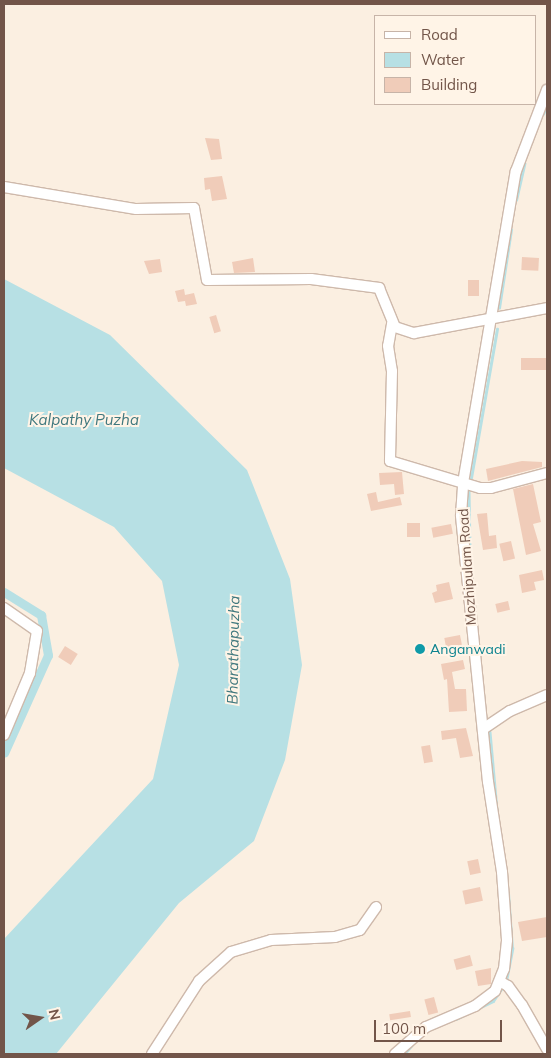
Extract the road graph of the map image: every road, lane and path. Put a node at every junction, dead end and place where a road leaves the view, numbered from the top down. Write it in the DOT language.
graph roads {
  1 [pos="547,90"];
  2 [pos="4,187"];
  3 [pos="547,308"];
  4 [pos="491,318"];
  5 [pos="395,327"];
  6 [pos="547,473"];
  7 [pos="463,483"];
  8 [pos="4,608"];
  9 [pos="547,695"];
  10 [pos="483,729"];
  11 [pos="4,735"];
  12 [pos="376,907"];
  13 [pos="505,984"];
  14 [pos="547,1048"];
  15 [pos="152,1054"];
  16 [pos="395,1054"];
  1 -- 4 [label="street, Mozhipulam Road"];
  2 -- 5 [label="street"];
  3 -- 4 [label="street"];
  4 -- 5 [label="street"];
  4 -- 7 [label="street, Mozhipulam Road"];
  5 -- 7 [label="street"];
  6 -- 7 [label="street"];
  7 -- 10 [label="street, Mozhipulam Road"];
  8 -- 11 [label="street"];
  9 -- 10 [label="street"];
  10 -- 13 [label="street, Mozhipulam Road"];
  12 -- 15 [label="street"];
  13 -- 14 [label="street"];
  13 -- 16 [label="street"];
}
